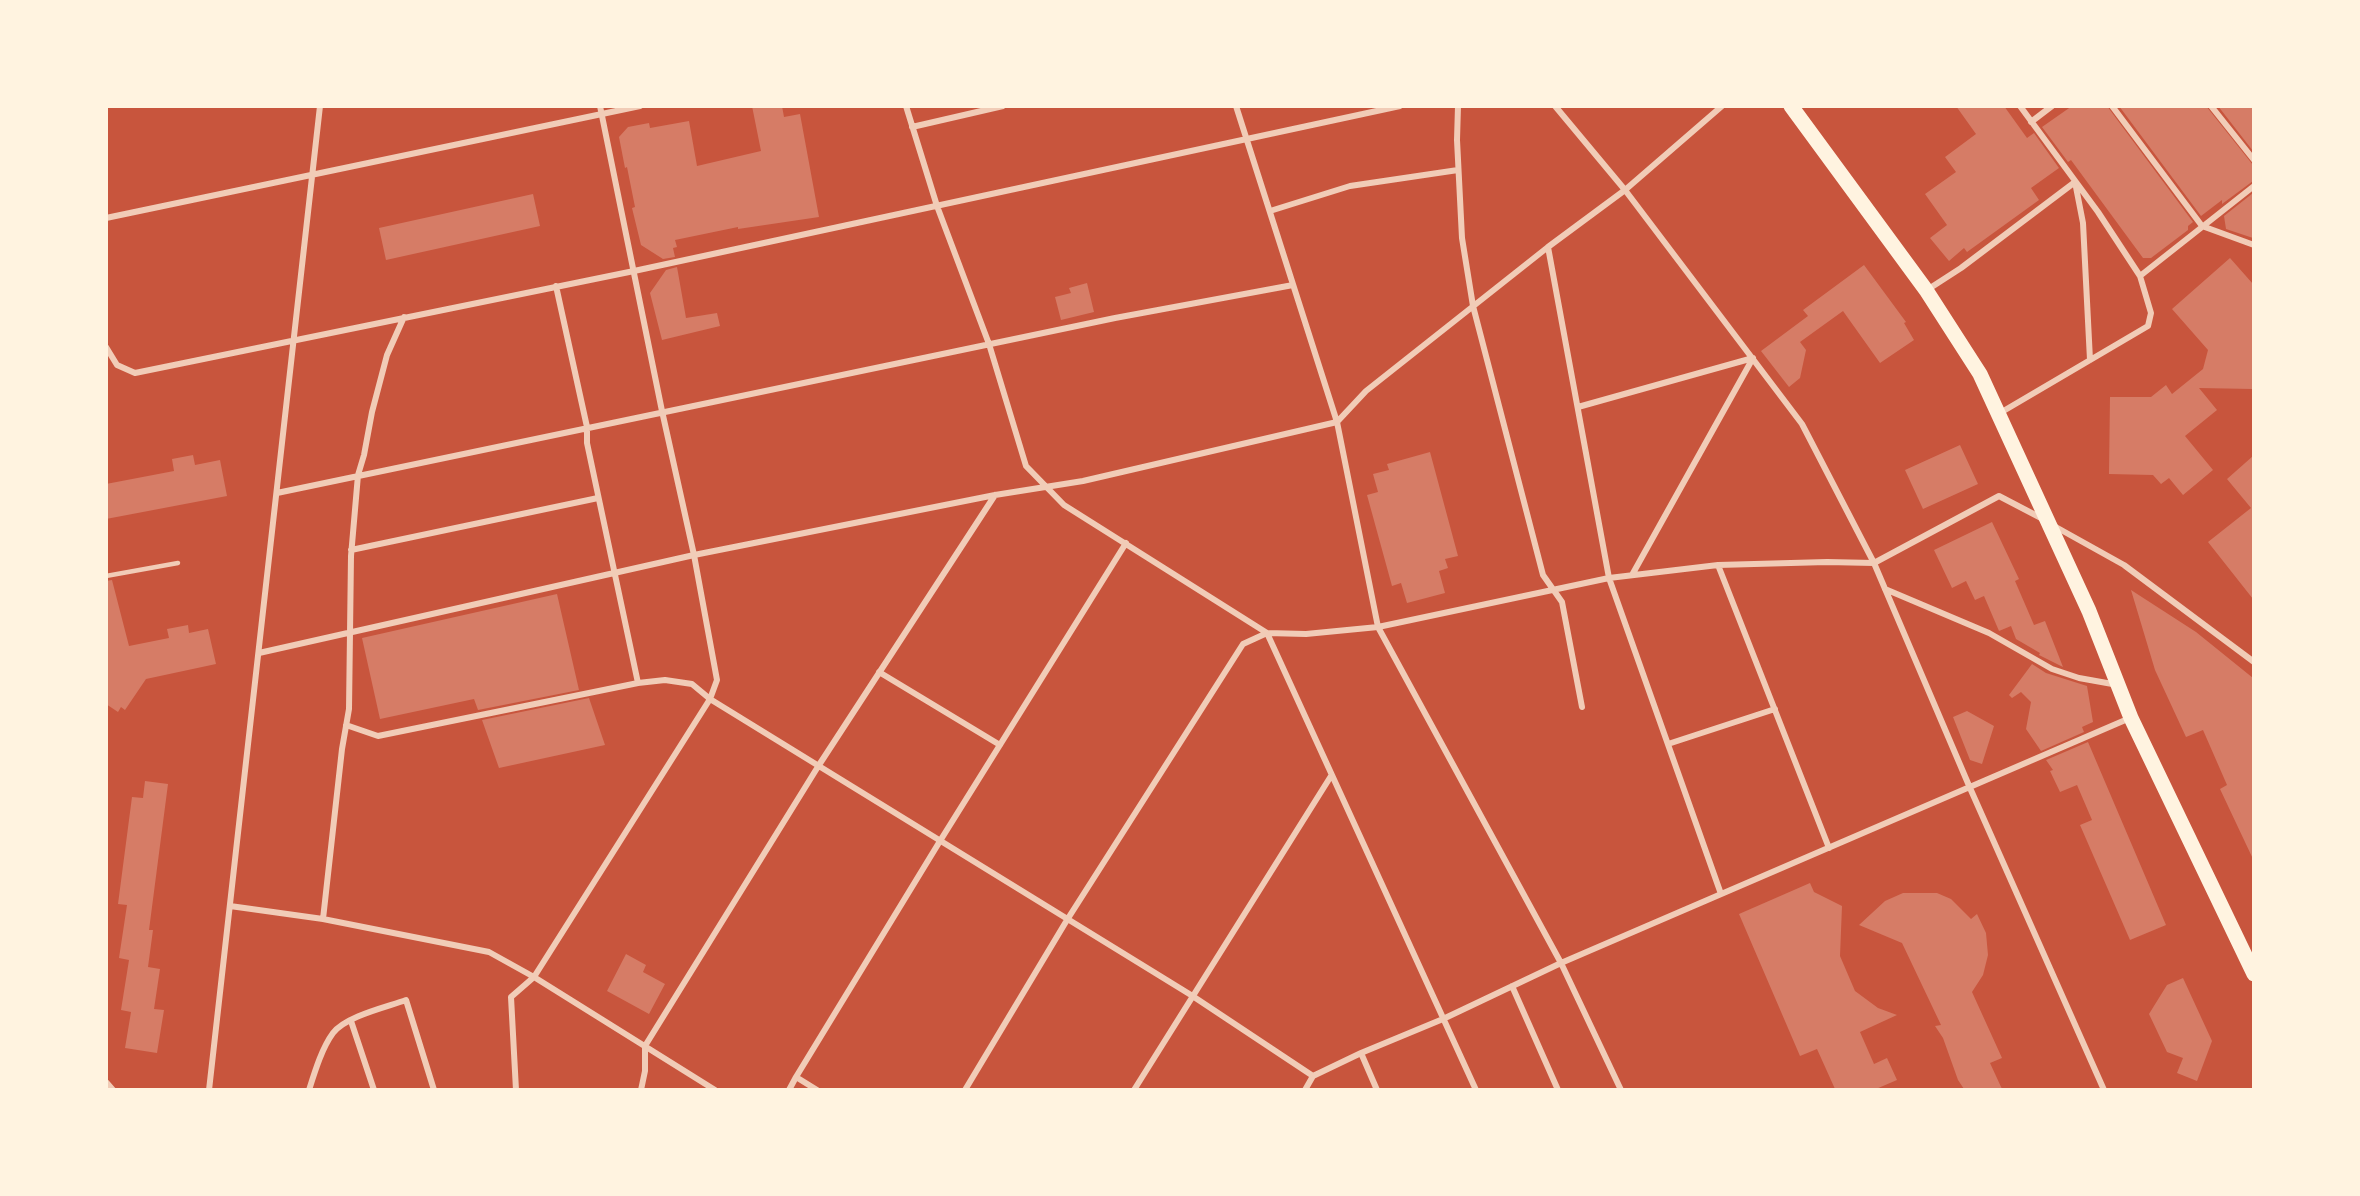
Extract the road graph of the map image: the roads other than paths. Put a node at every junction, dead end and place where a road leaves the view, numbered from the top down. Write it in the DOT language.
graph roads {
  1 [pos="320,106"];
  2 [pos="600,106"];
  3 [pos="640,106"];
  4 [pos="906,106"];
  5 [pos="1003,106"];
  6 [pos="1236,106"];
  7 [pos="1400,106"];
  8 [pos="1458,106"];
  9 [pos="1555,106"];
  10 [pos="1722,106"];
  11 [pos="1791,106"];
  12 [pos="2020,106"];
  13 [pos="2052,106"];
  14 [pos="2112,106"];
  15 [pos="2211,106"];
  16 [pos="602,114"];
  17 [pos="2031,122"];
  18 [pos="912,127"];
  19 [pos="1247,141"];
  20 [pos="2253,160"];
  21 [pos="1458,170"];
  22 [pos="311,175"];
  23 [pos="2075,182"];
  24 [pos="2253,186"];
  25 [pos="1625,190"];
  26 [pos="937,206"];
  27 [pos="1270,211"];
  28 [pos="106,218"];
  29 [pos="2202,226"];
  30 [pos="2253,245"];
  31 [pos="1548,247"];
  32 [pos="634,271"];
  33 [pos="2140,276"];
  34 [pos="1293,285"];
  35 [pos="556,286"];
  36 [pos="1926,290"];
  37 [pos="1473,306"];
  38 [pos="404,317"];
  39 [pos="295,338"];
  40 [pos="989,344"];
  41 [pos="106,347"];
  42 [pos="1753,358"];
  43 [pos="2090,360"];
  44 [pos="1578,407"];
  45 [pos="662,411"];
  46 [pos="2000,413"];
  47 [pos="1337,422"];
  48 [pos="587,427"];
  49 [pos="357,475"];
  50 [pos="1046,487"];
  51 [pos="277,493"];
  52 [pos="995,495"];
  53 [pos="598,498"];
  54 [pos="2048,522"];
  55 [pos="1126,543"];
  56 [pos="351,550"];
  57 [pos="694,555"];
  58 [pos="178,563"];
  59 [pos="1874,563"];
  60 [pos="1718,565"];
  61 [pos="615,573"];
  62 [pos="1632,575"];
  63 [pos="106,576"];
  64 [pos="1610,578"];
  65 [pos="1554,589"];
  66 [pos="1885,589"];
  67 [pos="1378,627"];
  68 [pos="351,632"];
  69 [pos="1267,633"];
  70 [pos="2253,652"];
  71 [pos="259,653"];
  72 [pos="2251,660"];
  73 [pos="879,672"];
  74 [pos="638,683"];
  75 [pos="2118,685"];
  76 [pos="710,699"];
  77 [pos="1582,707"];
  78 [pos="1775,709"];
  79 [pos="2131,718"];
  80 [pos="346,726"];
  81 [pos="1668,744"];
  82 [pos="1000,745"];
  83 [pos="819,765"];
  84 [pos="1331,776"];
  85 [pos="1970,788"];
  86 [pos="940,841"];
  87 [pos="1829,848"];
  88 [pos="1721,894"];
  89 [pos="230,906"];
  90 [pos="323,919"];
  91 [pos="1067,920"];
  92 [pos="2250,959"];
  93 [pos="1561,963"];
  94 [pos="2253,974"];
  95 [pos="534,977"];
  96 [pos="1512,986"];
  97 [pos="1191,995"];
  98 [pos="1443,1019"];
  99 [pos="351,1021"];
  100 [pos="645,1046"];
  101 [pos="1361,1053"];
  102 [pos="1313,1076"];
  103 [pos="796,1077"];
  104 [pos="106,1082"];
  105 [pos="113,1089"];
  106 [pos="209,1089"];
  107 [pos="309,1089"];
  108 [pos="374,1089"];
  109 [pos="434,1089"];
  110 [pos="516,1089"];
  111 [pos="642,1089"];
  112 [pos="715,1089"];
  113 [pos="789,1089"];
  114 [pos="817,1089"];
  115 [pos="965,1089"];
  116 [pos="1134,1089"];
  117 [pos="1305,1089"];
  118 [pos="1377,1089"];
  119 [pos="1476,1089"];
  120 [pos="1558,1089"];
  121 [pos="1621,1089"];
  122 [pos="2104,1089"];
  1 -- 22 [label="street"];
  2 -- 16 [label="street"];
  3 -- 16 [label="street"];
  4 -- 18 [label="street"];
  5 -- 18 [label="street"];
  6 -- 19 [label="street"];
  7 -- 19 [label="street"];
  8 -- 21 [label="street"];
  9 -- 25 [label="street"];
  10 -- 25 [label="street"];
  11 -- 36 [label="main road"];
  12 -- 17 [label="street"];
  13 -- 17 [label="street"];
  14 -- 29 [label="street"];
  15 -- 20 [label="street"];
  16 -- 22 [label="street"];
  16 -- 32 [label="street"];
  17 -- 23 [label="street"];
  18 -- 26 [label="street"];
  19 -- 26 [label="street"];
  19 -- 27 [label="street"];
  21 -- 27 [label="street"];
  21 -- 37 [label="street"];
  22 -- 28 [label="street"];
  22 -- 39 [label="street"];
  23 -- 33 [label="street"];
  23 -- 36 [label="street"];
  23 -- 43 [label="street"];
  24 -- 29 [label="street"];
  25 -- 31 [label="street"];
  25 -- 42 [label="street"];
  26 -- 32 [label="street"];
  26 -- 40 [label="street"];
  27 -- 34 [label="street"];
  29 -- 30 [label="street"];
  29 -- 33 [label="street"];
  31 -- 37 [label="street"];
  31 -- 44 [label="street"];
  32 -- 35 [label="street"];
  32 -- 45 [label="street"];
  33 -- 43 [label="street"];
  34 -- 40 [label="street"];
  34 -- 47 [label="street"];
  35 -- 38 [label="street"];
  35 -- 48 [label="street"];
  36 -- 46 [label="main road"];
  37 -- 47 [label="street"];
  37 -- 65 [label="street"];
  38 -- 39 [label="street"];
  38 -- 49 [label="street"];
  39 -- 41 [label="street"];
  39 -- 51 [label="street"];
  40 -- 45 [label="street"];
  40 -- 50 [label="street"];
  42 -- 44 [label="street"];
  42 -- 59 [label="street"];
  42 -- 62 [label="street"];
  43 -- 46 [label="street"];
  44 -- 64 [label="street"];
  45 -- 48 [label="street"];
  45 -- 57 [label="street"];
  46 -- 54 [label="main road"];
  47 -- 50 [label="street"];
  47 -- 67 [label="street"];
  48 -- 49 [label="street"];
  48 -- 53 [label="street"];
  49 -- 51 [label="street"];
  49 -- 56 [label="street"];
  50 -- 52 [label="street"];
  50 -- 55 [label="street"];
  51 -- 71 [label="street"];
  52 -- 57 [label="street"];
  52 -- 73 [label="street"];
  53 -- 56 [label="street"];
  53 -- 61 [label="street"];
  54 -- 59 [label="street"];
  54 -- 72 [label="street"];
  54 -- 75 [label="main road"];
  55 -- 69 [label="street"];
  55 -- 82 [label="street"];
  56 -- 68 [label="street"];
  57 -- 61 [label="street"];
  57 -- 76 [label="street"];
  58 -- 63 [label="lane"];
  59 -- 60 [label="street"];
  59 -- 66 [label="street"];
  60 -- 62 [label="street"];
  60 -- 78 [label="street"];
  61 -- 68 [label="street"];
  61 -- 74 [label="street"];
  62 -- 64 [label="street"];
  64 -- 65 [label="street"];
  64 -- 81 [label="street"];
  65 -- 67 [label="street"];
  65 -- 77 [label="street"];
  66 -- 75 [label="street"];
  66 -- 85 [label="street"];
  67 -- 69 [label="street"];
  67 -- 93 [label="street"];
  68 -- 71 [label="street"];
  68 -- 80 [label="street"];
  69 -- 84 [label="street"];
  69 -- 91 [label="street"];
  70 -- 72 [label="street"];
  71 -- 89 [label="street"];
  73 -- 82 [label="street"];
  73 -- 83 [label="street"];
  74 -- 76 [label="street"];
  74 -- 80 [label="street"];
  75 -- 79 [label="main road"];
  76 -- 83 [label="street"];
  76 -- 95 [label="street"];
  78 -- 81 [label="street"];
  78 -- 87 [label="street"];
  79 -- 85 [label="street"];
  79 -- 92 [label="main road"];
  80 -- 90 [label="street"];
  81 -- 88 [label="street"];
  82 -- 86 [label="street"];
  83 -- 86 [label="street"];
  83 -- 100 [label="street"];
  84 -- 97 [label="street"];
  84 -- 98 [label="street"];
  85 -- 87 [label="street"];
  85 -- 122 [label="street"];
  86 -- 91 [label="street"];
  86 -- 103 [label="street"];
  87 -- 88 [label="street"];
  88 -- 93 [label="street"];
  89 -- 90 [label="street"];
  89 -- 106 [label="street"];
  90 -- 95 [label="street"];
  91 -- 97 [label="street"];
  91 -- 115 [label="street"];
  92 -- 94 [label="main road"];
  93 -- 96 [label="street"];
  93 -- 121 [label="street"];
  95 -- 100 [label="street"];
  95 -- 110 [label="street"];
  96 -- 98 [label="street"];
  96 -- 120 [label="street"];
  97 -- 102 [label="street"];
  97 -- 116 [label="street"];
  98 -- 101 [label="street"];
  98 -- 119 [label="street"];
  99 -- 107 [label="street"];
  99 -- 108 [label="street"];
  99 -- 109 [label="street"];
  100 -- 111 [label="street"];
  100 -- 112 [label="street"];
  101 -- 102 [label="street"];
  101 -- 118 [label="street"];
  102 -- 117 [label="street"];
  103 -- 113 [label="street"];
  103 -- 114 [label="street"];
  104 -- 105 [label="street"];
}
